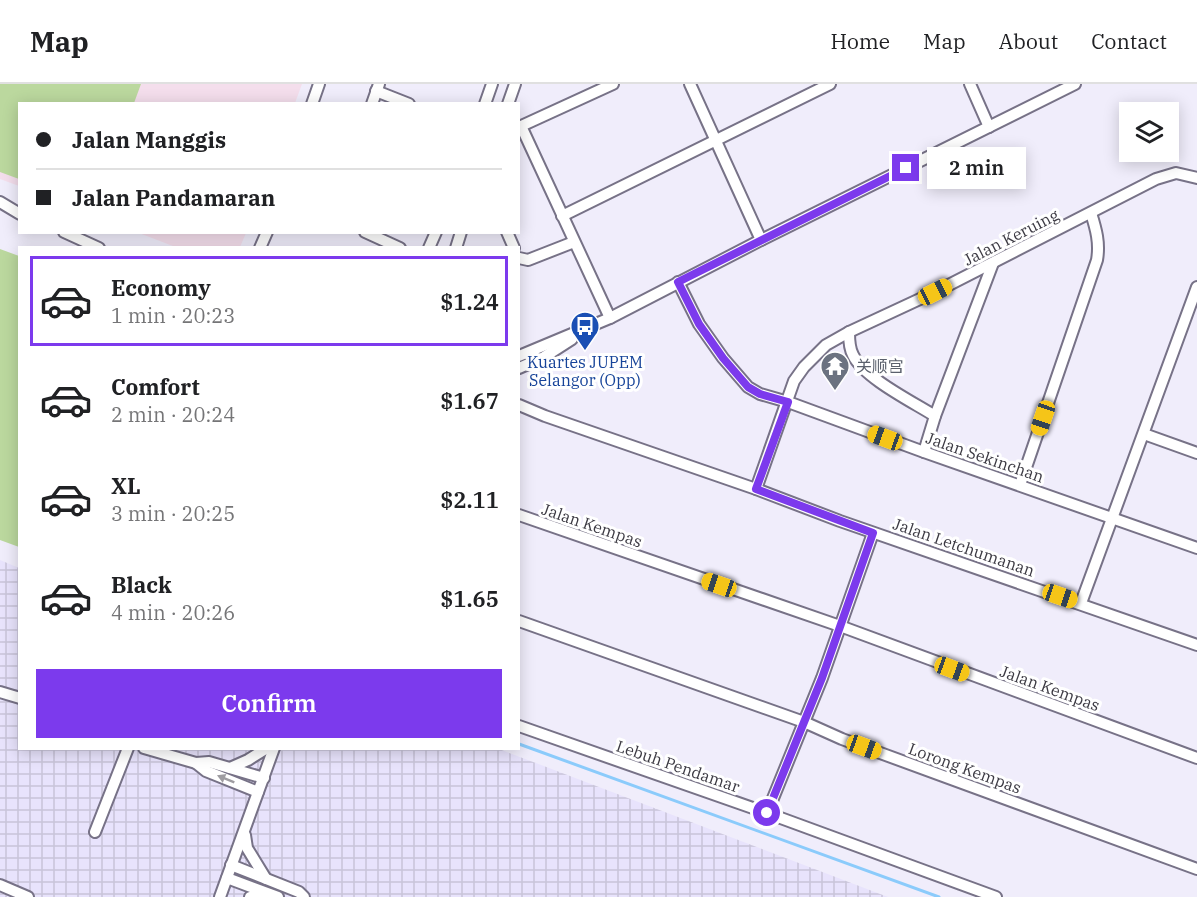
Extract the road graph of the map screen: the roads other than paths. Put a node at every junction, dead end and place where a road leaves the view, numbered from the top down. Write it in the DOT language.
graph roads {
  1 [pos="319,84"];
  2 [pos="492,84"];
  3 [pos="515,84"];
  4 [pos="613,84"];
  5 [pos="690,84"];
  6 [pos="830,84"];
  7 [pos="970,84"];
  8 [pos="1075,84"];
  9 [pos="378,88"];
  10 [pos="313,102"];
  11 [pos="405,102"];
  12 [pos="486,102"];
  13 [pos="509,102"];
  14 [pos="520,127"];
  15 [pos="990,127"];
  16 [pos="716,140"];
  17 [pos="1197,178"];
  18 [pos="1091,213"];
  19 [pos="562,216"];
  20 [pos="68,234"];
  21 [pos="369,234"];
  22 [pos="761,240"];
  23 [pos="574,242"];
  24 [pos="95,246"];
  25 [pos="396,246"];
  26 [pos="520,258"];
  27 [pos="993,263"];
  28 [pos="678,282"];
  29 [pos="1197,287"];
  30 [pos="610,318"];
  31 [pos="584,330"];
  32 [pos="849,332"];
  33 [pos="520,356"];
  34 [pos="520,368"];
  35 [pos="788,402"];
  36 [pos="520,405"];
  37 [pos="935,416"];
  38 [pos="1144,434"];
  39 [pos="924,452"];
  40 [pos="1197,453"];
  41 [pos="1020,485"];
  42 [pos="756,489"];
  43 [pos="520,515"];
  44 [pos="1113,517"];
  45 [pos="873,533"];
  46 [pos="1197,548"];
  47 [pos="1081,603"];
  48 [pos="520,621"];
  49 [pos="840,627"];
  50 [pos="1197,645"];
  51 [pos="0,692"];
  52 [pos="18,698"];
  53 [pos="804,722"];
  54 [pos="520,726"];
  55 [pos="127,750"];
  56 [pos="151,750"];
  57 [pos="264,750"];
  58 [pos="273,750"];
  59 [pos="1197,759"];
  60 [pos="196,763"];
  61 [pos="230,768"];
  62 [pos="264,778"];
  63 [pos="258,792"];
  64 [pos="767,813"];
  65 [pos="245,831"];
  66 [pos="95,832"];
  67 [pos="231,865"];
  68 [pos="1197,869"];
  69 [pos="227,878"];
  70 [pos="266,879"];
  71 [pos="0,885"];
  72 [pos="265,892"];
  73 [pos="28,897"];
  74 [pos="219,897"];
  75 [pos="250,897"];
  76 [pos="278,897"];
  77 [pos="304,897"];
  78 [pos="996,897"];
  1 -- 10 [label="street"];
  2 -- 12 [label="street"];
  3 -- 13 [label="street"];
  4 -- 14 [label="street"];
  5 -- 16 [label="street"];
  6 -- 16 [label="street"];
  7 -- 15 [label="street"];
  8 -- 15 [label="street"];
  9 -- 11 [label="street"];
  14 -- 19 [label="street"];
  15 -- 22 [label="street"];
  16 -- 19 [label="street"];
  16 -- 22 [label="street"];
  17 -- 18 [label="street, Jalan Keruing"];
  18 -- 27 [label="street, Jalan Keruing"];
  18 -- 41 [label="street"];
  19 -- 23 [label="street"];
  20 -- 24 [label="street"];
  21 -- 25 [label="street"];
  22 -- 28 [label="street"];
  23 -- 26 [label="street"];
  23 -- 30 [label="street"];
  27 -- 32 [label="street, Jalan Keruing"];
  27 -- 37 [label="street"];
  28 -- 30 [label="street"];
  28 -- 35 [label="street, Jalan Sekinchan"];
  29 -- 38 [label="street"];
  30 -- 31 [label="street"];
  31 -- 33 [label="street"];
  31 -- 34 [label="street"];
  32 -- 35 [label="street, Jalan Keruing"];
  32 -- 37 [label="street"];
  35 -- 39 [label="street, Jalan Sekinchan"];
  35 -- 42 [label="street, Jalan Keruing"];
  36 -- 42 [label="street, Jalan Letchumanan"];
  37 -- 39 [label="street"];
  38 -- 40 [label="street"];
  38 -- 44 [label="street"];
  39 -- 41 [label="street, Jalan Sekinchan"];
  41 -- 44 [label="street, Jalan Sekinchan"];
  42 -- 45 [label="street, Jalan Letchumanan"];
  43 -- 49 [label="street, Jalan Kempas"];
  44 -- 46 [label="street, Jalan Sekinchan"];
  44 -- 47 [label="street"];
  45 -- 47 [label="street, Jalan Letchumanan"];
  45 -- 49 [label="street"];
  47 -- 50 [label="street, Jalan Letchumanan"];
  48 -- 53 [label="street, Lorong Kempas"];
  49 -- 53 [label="street"];
  49 -- 59 [label="street, Jalan Kempas"];
  51 -- 52 [label="street"];
  53 -- 64 [label="street"];
  53 -- 68 [label="street, Lorong Kempas"];
  54 -- 64 [label="street, Lebuh Pendamar"];
  55 -- 66 [label="street"];
  56 -- 60 [label="street"];
  57 -- 61 [label="street"];
  58 -- 62 [label="street"];
  60 -- 61 [label="street"];
  63 -- 60 [label="street, one-way"];
  61 -- 62 [label="street"];
  62 -- 63 [label="street"];
  63 -- 65 [label="street"];
  64 -- 78 [label="street, Lebuh Pendamar"];
  65 -- 67 [label="street"];
  65 -- 70 [label="street"];
  67 -- 69 [label="street"];
  67 -- 70 [label="street"];
  69 -- 72 [label="street"];
  69 -- 74 [label="street"];
  70 -- 77 [label="street"];
  71 -- 73 [label="street"];
  72 -- 75 [label="street"];
  72 -- 76 [label="street"];
}
